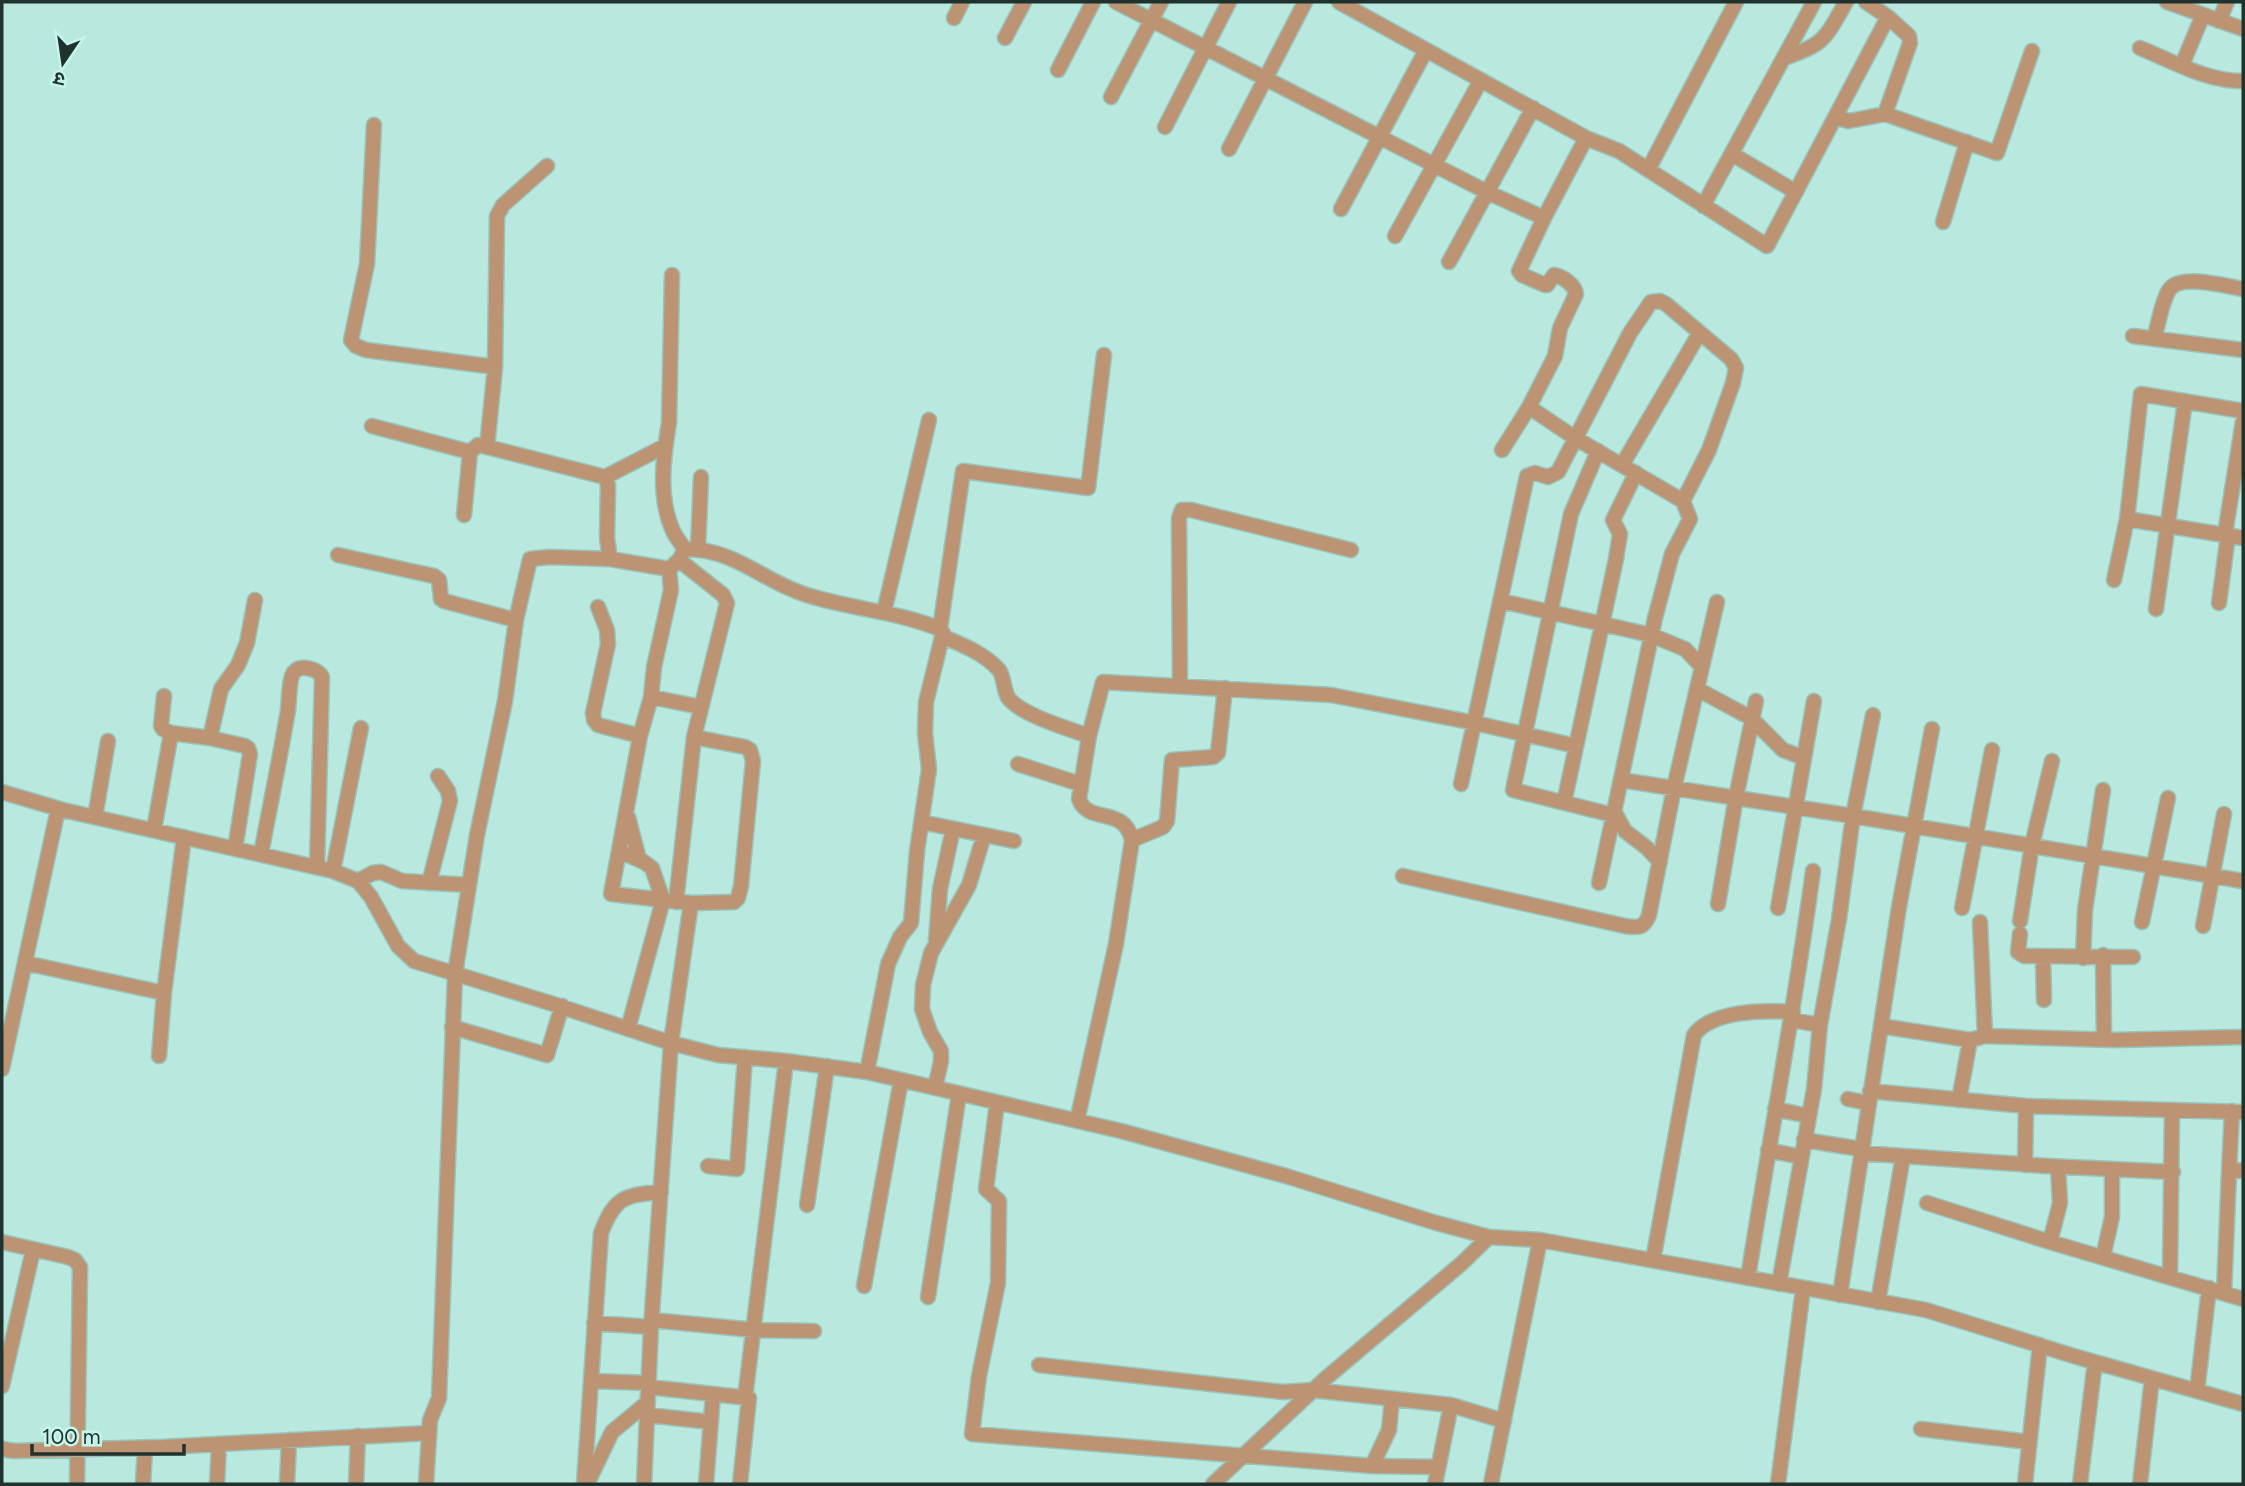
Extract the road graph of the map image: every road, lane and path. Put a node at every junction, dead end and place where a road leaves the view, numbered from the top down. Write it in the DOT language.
graph roads {
  1 [pos="962,2"];
  2 [pos="1024,2"];
  3 [pos="1093,2"];
  4 [pos="1116,2"];
  5 [pos="1161,2"];
  6 [pos="1229,2"];
  7 [pos="1305,2"];
  8 [pos="1339,2"];
  9 [pos="1373,2"];
  10 [pos="1736,2"];
  11 [pos="1814,2"];
  12 [pos="1846,2"];
  13 [pos="1866,2"];
  14 [pos="2167,2"];
  15 [pos="2227,2"];
  16 [pos="2203,15"];
  17 [pos="1364,16"];
  18 [pos="1888,16"];
  19 [pos="954,18"];
  20 [pos="1151,20"];
  21 [pos="2219,21"];
  22 [pos="2243,30"];
  23 [pos="1006,38"];
  24 [pos="1206,48"];
  25 [pos="2140,48"];
  26 [pos="1426,50"];
  27 [pos="2032,51"];
  28 [pos="1784,58"];
  29 [pos="2182,65"];
  30 [pos="1058,70"];
  31 [pos="1267,78"];
  32 [pos="1481,80"];
  33 [pos="2243,81"];
  34 [pos="1111,97"];
  35 [pos="1532,108"];
  36 [pos="1885,114"];
  37 [pos="1835,117"];
  38 [pos="374,125"];
  39 [pos="1165,127"];
  40 [pos="1380,137"];
  41 [pos="1586,138"];
  42 [pos="1967,142"];
  43 [pos="1229,149"];
  44 [pos="1732,154"];
  45 [pos="1434,165"];
  46 [pos="547,166"];
  47 [pos="1648,170"];
  48 [pos="1487,192"];
  49 [pos="1796,192"];
  50 [pos="1703,206"];
  51 [pos="1341,209"];
  52 [pos="1544,218"];
  53 [pos="1943,222"];
  54 [pos="1395,236"];
  55 [pos="1449,262"];
  56 [pos="672,275"];
  57 [pos="2243,289"];
  58 [pos="1699,334"];
  59 [pos="2133,336"];
  60 [pos="2154,338"];
  61 [pos="2243,350"];
  62 [pos="1104,355"];
  63 [pos="495,367"];
  64 [pos="2185,401"];
  65 [pos="1529,407"];
  66 [pos="2243,411"];
  67 [pos="929,420"];
  68 [pos="2243,421"];
  69 [pos="372,426"];
  70 [pos="1575,438"];
  71 [pos="665,446"];
  72 [pos="487,447"];
  73 [pos="1502,450"];
  74 [pos="1598,451"];
  75 [pos="470,453"];
  76 [pos="1622,465"];
  77 [pos="1636,473"];
  78 [pos="605,477"];
  79 [pos="701,477"];
  80 [pos="1683,501"];
  81 [pos="464,515"];
  82 [pos="2127,519"];
  83 [pos="2166,525"];
  84 [pos="2226,535"];
  85 [pos="2243,538"];
  86 [pos="1351,550"];
  87 [pos="338,555"];
  88 [pos="683,557"];
  89 [pos="610,559"];
  90 [pos="2115,580"];
  91 [pos="255,600"];
  92 [pos="1502,601"];
  93 [pos="1717,603"];
  94 [pos="2219,603"];
  95 [pos="598,607"];
  96 [pos="2156,610"];
  97 [pos="884,612"];
  98 [pos="1551,612"];
  99 [pos="516,620"];
  100 [pos="1601,624"];
  101 [pos="942,633"];
  102 [pos="1651,635"];
  103 [pos="1702,667"];
  104 [pos="1180,686"];
  105 [pos="1224,688"];
  106 [pos="1697,689"];
  107 [pos="164,696"];
  108 [pos="651,698"];
  109 [pos="1755,701"];
  110 [pos="1814,701"];
  111 [pos="701,707"];
  112 [pos="1873,715"];
  113 [pos="1751,718"];
  114 [pos="1475,723"];
  115 [pos="360,728"];
  116 [pos="1932,729"];
  117 [pos="171,733"];
  118 [pos="1525,734"];
  119 [pos="640,736"];
  120 [pos="1089,736"];
  121 [pos="694,737"];
  122 [pos="210,738"];
  123 [pos="108,741"];
  124 [pos="1576,746"];
  125 [pos="1992,750"];
  126 [pos="1804,758"];
  127 [pos="2052,761"];
  128 [pos="1018,764"];
  129 [pos="438,776"];
  130 [pos="1621,780"];
  131 [pos="1080,784"];
  132 [pos="1461,784"];
  133 [pos="1674,788"];
  134 [pos="2103,790"];
  135 [pos="2,792"];
  136 [pos="1736,797"];
  137 [pos="2168,798"];
  138 [pos="1564,803"];
  139 [pos="1795,806"];
  140 [pos="58,809"];
  141 [pos="627,811"];
  142 [pos="1614,813"];
  143 [pos="2224,814"];
  144 [pos="1853,816"];
  145 [pos="95,817"];
  146 [pos="921,822"];
  147 [pos="1915,826"];
  148 [pos="953,828"];
  149 [pos="154,830"];
  150 [pos="984,835"];
  151 [pos="1975,836"];
  152 [pos="184,837"];
  153 [pos="1132,840"];
  154 [pos="1014,841"];
  155 [pos="2032,845"];
  156 [pos="235,849"];
  157 [pos="619,850"];
  158 [pos="261,854"];
  159 [pos="2094,855"];
  160 [pos="639,859"];
  161 [pos="1660,862"];
  162 [pos="2153,866"];
  163 [pos="317,867"];
  164 [pos="333,871"];
  165 [pos="1813,871"];
  166 [pos="1403,876"];
  167 [pos="2213,876"];
  168 [pos="358,881"];
  169 [pos="2243,881"];
  170 [pos="429,883"];
  171 [pos="1599,883"];
  172 [pos="469,885"];
  173 [pos="669,901"];
  174 [pos="691,903"];
  175 [pos="1718,904"];
  176 [pos="1778,908"];
  177 [pos="1962,908"];
  178 [pos="1980,922"];
  179 [pos="2142,922"];
  180 [pos="2203,926"];
  181 [pos="936,942"];
  182 [pos="2104,956"];
  183 [pos="2133,957"];
  184 [pos="2043,958"];
  185 [pos="2083,958"];
  186 [pos="25,963"];
  187 [pos="455,974"];
  188 [pos="164,993"];
  189 [pos="2044,1000"];
  190 [pos="562,1006"];
  191 [pos="1792,1016"];
  192 [pos="1820,1025"];
  193 [pos="1881,1026"];
  194 [pos="452,1027"];
  195 [pos="628,1029"];
  196 [pos="1985,1036"];
  197 [pos="2243,1037"];
  198 [pos="1970,1040"];
  199 [pos="2104,1040"];
  200 [pos="671,1043"];
  201 [pos="159,1056"];
  202 [pos="745,1058"];
  203 [pos="786,1060"];
  204 [pos="827,1066"];
  205 [pos="2,1069"];
  206 [pos="867,1072"];
  207 [pos="901,1080"];
  208 [pos="935,1088"];
  209 [pos="960,1094"];
  210 [pos="1869,1097"];
  211 [pos="1848,1099"];
  212 [pos="1959,1100"];
  213 [pos="997,1103"];
  214 [pos="2026,1106"];
  215 [pos="1775,1110"];
  216 [pos="2172,1110"];
  217 [pos="2237,1112"];
  218 [pos="1809,1115"];
  219 [pos="1077,1121"];
  220 [pos="1804,1140"];
  221 [pos="1768,1150"];
  222 [pos="1861,1151"];
  223 [pos="1903,1156"];
  224 [pos="1801,1157"];
  225 [pos="2025,1165"];
  226 [pos="708,1166"];
  227 [pos="2057,1167"];
  228 [pos="2112,1169"];
  229 [pos="2236,1171"];
  230 [pos="2173,1172"];
  231 [pos="661,1192"];
  232 [pos="1927,1203"];
  233 [pos="807,1205"];
  234 [pos="1489,1237"];
  235 [pos="1540,1240"];
  236 [pos="2,1242"];
  237 [pos="2050,1242"];
  238 [pos="33,1250"];
  239 [pos="2103,1257"];
  240 [pos="1653,1260"];
  241 [pos="2170,1277"];
  242 [pos="1748,1278"];
  243 [pos="1779,1284"];
  244 [pos="864,1286"];
  245 [pos="2209,1288"];
  246 [pos="1803,1289"];
  247 [pos="2224,1293"];
  248 [pos="1840,1295"];
  249 [pos="928,1297"];
  250 [pos="2243,1299"];
  251 [pos="1878,1301"];
  252 [pos="594,1324"];
  253 [pos="652,1324"];
  254 [pos="754,1330"];
  255 [pos="814,1331"];
  256 [pos="2040,1345"];
  257 [pos="2095,1362"];
  258 [pos="1039,1365"];
  259 [pos="2152,1378"];
  260 [pos="591,1381"];
  261 [pos="2,1386"];
  262 [pos="1312,1390"];
  263 [pos="2197,1391"];
  264 [pos="713,1394"];
  265 [pos="648,1397"];
  266 [pos="745,1398"];
  267 [pos="1392,1399"];
  268 [pos="1451,1405"];
  269 [pos="2243,1405"];
  270 [pos="1504,1421"];
  271 [pos="711,1422"];
  272 [pos="1921,1429"];
  273 [pos="429,1433"];
  274 [pos="358,1436"];
  275 [pos="289,1440"];
  276 [pos="2029,1442"];
  277 [pos="219,1444"];
  278 [pos="145,1448"];
  279 [pos="2,1449"];
  280 [pos="78,1449"];
  281 [pos="1243,1456"];
  282 [pos="1372,1466"];
  283 [pos="1438,1467"];
  284 [pos="77,1484"];
  285 [pos="143,1484"];
  286 [pos="217,1484"];
  287 [pos="287,1484"];
  288 [pos="356,1484"];
  289 [pos="426,1484"];
  290 [pos="585,1484"];
  291 [pos="645,1484"];
  292 [pos="706,1484"];
  293 [pos="740,1484"];
  294 [pos="1213,1484"];
  295 [pos="1435,1484"];
  296 [pos="1491,1484"];
  297 [pos="1778,1484"];
  298 [pos="2025,1484"];
  299 [pos="2080,1484"];
  300 [pos="2140,1484"];
  1 -- 19 [label="street"];
  2 -- 23 [label="street"];
  3 -- 30 [label="street"];
  4 -- 20 [label="street"];
  5 -- 20 [label="street"];
  6 -- 24 [label="street"];
  7 -- 31 [label="street"];
  8 -- 17 [label="street"];
  9 -- 17 [label="street"];
  10 -- 47 [label="street"];
  11 -- 28 [label="street"];
  12 -- 28 [label="street"];
  13 -- 18 [label="street"];
  14 -- 16 [label="street"];
  15 -- 21 [label="street"];
  16 -- 21 [label="street"];
  16 -- 29 [label="street"];
  17 -- 26 [label="street"];
  18 -- 36 [label="street"];
  18 -- 37 [label="street"];
  20 -- 24 [label="street"];
  20 -- 34 [label="street"];
  21 -- 22 [label="street"];
  24 -- 31 [label="street"];
  24 -- 39 [label="street"];
  25 -- 29 [label="street"];
  26 -- 32 [label="street"];
  26 -- 40 [label="street"];
  27 -- 42 [label="street"];
  28 -- 44 [label="street"];
  29 -- 33 [label="street"];
  31 -- 40 [label="street"];
  31 -- 43 [label="street"];
  32 -- 35 [label="street"];
  32 -- 45 [label="street"];
  35 -- 41 [label="street"];
  35 -- 48 [label="street"];
  36 -- 37 [label="street"];
  36 -- 42 [label="street"];
  37 -- 49 [label="street"];
  38 -- 63 [label="street"];
  40 -- 45 [label="street"];
  40 -- 51 [label="street"];
  41 -- 47 [label="street"];
  41 -- 52 [label="street"];
  42 -- 53 [label="street"];
  44 -- 49 [label="street"];
  44 -- 50 [label="street"];
  45 -- 48 [label="street"];
  45 -- 54 [label="street"];
  46 -- 63 [label="street"];
  47 -- 50 [label="street"];
  48 -- 52 [label="street"];
  48 -- 55 [label="street"];
  49 -- 50 [label="street"];
  52 -- 65 [label="street"];
  56 -- 71 [label="street"];
  57 -- 60 [label="street"];
  58 -- 70 [label="street"];
  58 -- 76 [label="street"];
  58 -- 80 [label="street"];
  59 -- 60 [label="street"];
  60 -- 61 [label="street"];
  62 -- 101 [label="street"];
  63 -- 72 [label="street"];
  64 -- 66 [label="street"];
  64 -- 82 [label="street"];
  64 -- 83 [label="street"];
  65 -- 70 [label="street"];
  65 -- 73 [label="street"];
  67 -- 97 [label="street"];
  68 -- 84 [label="street"];
  69 -- 75 [label="street"];
  70 -- 74 [label="street"];
  70 -- 92 [label="street"];
  71 -- 78 [label="street"];
  71 -- 88 [label="street"];
  72 -- 75 [label="street"];
  72 -- 78 [label="street"];
  74 -- 76 [label="street"];
  74 -- 98 [label="street"];
  75 -- 81 [label="street"];
  76 -- 77 [label="street"];
  77 -- 80 [label="street"];
  77 -- 100 [label="street"];
  78 -- 89 [label="street"];
  79 -- 88 [label="street"];
  80 -- 102 [label="street"];
  82 -- 83 [label="street"];
  82 -- 90 [label="street"];
  83 -- 84 [label="street"];
  83 -- 96 [label="street"];
  84 -- 85 [label="street"];
  84 -- 94 [label="street"];
  86 -- 104 [label="street"];
  87 -- 99 [label="street"];
  88 -- 89 [label="street"];
  88 -- 97 [label="street"];
  88 -- 108 [label="street"];
  88 -- 111 [label="street"];
  89 -- 99 [label="street"];
  91 -- 122 [label="street"];
  92 -- 98 [label="street"];
  92 -- 114 [label="street"];
  93 -- 103 [label="street"];
  95 -- 119 [label="street"];
  97 -- 101 [label="street"];
  98 -- 100 [label="street"];
  98 -- 118 [label="street"];
  99 -- 172 [label="street"];
  100 -- 102 [label="street"];
  100 -- 124 [label="street"];
  101 -- 120 [label="street"];
  101 -- 146 [label="street"];
  102 -- 103 [label="street"];
  102 -- 130 [label="street"];
  103 -- 106 [label="street"];
  104 -- 105 [label="street"];
  104 -- 120 [label="street"];
  105 -- 114 [label="street"];
  105 -- 153 [label="street"];
  106 -- 113 [label="street"];
  106 -- 133 [label="street"];
  107 -- 117 [label="street"];
  108 -- 111 [label="street"];
  108 -- 119 [label="street"];
  109 -- 113 [label="street"];
  110 -- 126 [label="street"];
  111 -- 121 [label="street"];
  112 -- 144 [label="street"];
  113 -- 126 [label="street"];
  113 -- 136 [label="street"];
  114 -- 118 [label="street"];
  114 -- 132 [label="street"];
  115 -- 164 [label="street"];
  116 -- 147 [label="street"];
  117 -- 122 [label="street"];
  117 -- 149 [label="street"];
  118 -- 124 [label="street"];
  118 -- 138 [label="street"];
  119 -- 141 [label="street"];
  120 -- 131 [label="street"];
  121 -- 173 [label="street"];
  121 -- 174 [label="street"];
  122 -- 156 [label="street"];
  123 -- 145 [label="street"];
  124 -- 138 [label="street"];
  125 -- 151 [label="street"];
  126 -- 139 [label="street"];
  127 -- 155 [label="street"];
  128 -- 131 [label="street"];
  129 -- 170 [label="street"];
  130 -- 133 [label="street"];
  130 -- 142 [label="street"];
  131 -- 153 [label="street"];
  133 -- 136 [label="street"];
  133 -- 161 [label="street"];
  134 -- 159 [label="street"];
  135 -- 140 [label="street"];
  136 -- 139 [label="street"];
  136 -- 175 [label="street"];
  137 -- 162 [label="street"];
  138 -- 142 [label="street"];
  139 -- 144 [label="street"];
  139 -- 176 [label="street"];
  140 -- 145 [label="street"];
  140 -- 186 [label="street"];
  141 -- 157 [label="street"];
  141 -- 160 [label="street"];
  142 -- 161 [label="street"];
  142 -- 171 [label="street"];
  143 -- 167 [label="street"];
  144 -- 147 [label="street"];
  144 -- 192 [label="street"];
  145 -- 149 [label="street"];
  146 -- 148 [label="street"];
  146 -- 206 [label="street"];
  147 -- 151 [label="street"];
  147 -- 193 [label="street"];
  148 -- 150 [label="street"];
  148 -- 181 [label="street"];
  149 -- 152 [label="street"];
  150 -- 154 [label="street"];
  150 -- 181 [label="street"];
  151 -- 155 [label="street"];
  151 -- 177 [label="street"];
  152 -- 156 [label="street"];
  152 -- 188 [label="street"];
  153 -- 219 [label="street"];
  155 -- 159 [label="street"];
  155 -- 184 [label="street"];
  156 -- 158 [label="street"];
  157 -- 160 [label="street"];
  157 -- 173 [label="street"];
  158 -- 163 [label="street"];
  158 -- 163 [label="street"];
  159 -- 162 [label="street"];
  159 -- 185 [label="street"];
  160 -- 173 [label="street"];
  161 -- 166 [label="street"];
  162 -- 167 [label="street"];
  162 -- 179 [label="street"];
  163 -- 164 [label="street"];
  164 -- 168 [label="street"];
  165 -- 191 [label="street"];
  167 -- 169 [label="street"];
  167 -- 180 [label="street"];
  168 -- 170 [label="street"];
  168 -- 187 [label="street"];
  170 -- 172 [label="street"];
  172 -- 187 [label="street"];
  173 -- 174 [label="street"];
  173 -- 195 [label="street"];
  174 -- 200 [label="street"];
  178 -- 196 [label="street"];
  181 -- 208 [label="street"];
  182 -- 183 [label="street"];
  182 -- 185 [label="street"];
  182 -- 199 [label="street"];
  184 -- 185 [label="street"];
  184 -- 189 [label="street"];
  186 -- 188 [label="street"];
  186 -- 205 [label="street"];
  187 -- 190 [label="street"];
  187 -- 194 [label="street"];
  188 -- 201 [label="street"];
  190 -- 194 [label="street"];
  190 -- 195 [label="street"];
  191 -- 192 [label="street"];
  191 -- 215 [label="street"];
  191 -- 240 [label="street"];
  192 -- 218 [label="street"];
  193 -- 198 [label="street"];
  193 -- 210 [label="street"];
  194 -- 273 [label="street"];
  195 -- 200 [label="street"];
  196 -- 198 [label="street"];
  196 -- 199 [label="street"];
  197 -- 199 [label="street"];
  198 -- 212 [label="street"];
  200 -- 202 [label="street"];
  200 -- 231 [label="street"];
  202 -- 203 [label="street"];
  202 -- 226 [label="street"];
  203 -- 204 [label="street"];
  203 -- 254 [label="street"];
  204 -- 206 [label="street"];
  204 -- 233 [label="street"];
  206 -- 207 [label="street"];
  207 -- 208 [label="street"];
  207 -- 244 [label="street"];
  208 -- 209 [label="street"];
  209 -- 213 [label="street"];
  209 -- 249 [label="street"];
  210 -- 211 [label="street"];
  210 -- 212 [label="street"];
  210 -- 222 [label="street"];
  212 -- 214 [label="street"];
  213 -- 219 [label="street"];
  213 -- 281 [label="street"];
  214 -- 216 [label="street"];
  214 -- 225 [label="street"];
  215 -- 218 [label="street"];
  215 -- 221 [label="street"];
  216 -- 217 [label="street"];
  216 -- 230 [label="street"];
  217 -- 229 [label="street"];
  218 -- 220 [label="street"];
  219 -- 234 [label="street"];
  220 -- 222 [label="street"];
  220 -- 224 [label="street"];
  221 -- 224 [label="street"];
  221 -- 242 [label="street"];
  222 -- 223 [label="street"];
  222 -- 248 [label="street"];
  223 -- 225 [label="street"];
  223 -- 251 [label="street"];
  224 -- 243 [label="street"];
  225 -- 227 [label="street"];
  227 -- 228 [label="street"];
  227 -- 237 [label="street"];
  228 -- 230 [label="street"];
  228 -- 239 [label="street"];
  229 -- 247 [label="street"];
  230 -- 241 [label="street"];
  231 -- 252 [label="street"];
  231 -- 253 [label="street"];
  232 -- 237 [label="street"];
  234 -- 235 [label="street"];
  234 -- 262 [label="street"];
  235 -- 240 [label="street"];
  235 -- 270 [label="street"];
  236 -- 238 [label="street"];
  237 -- 239 [label="street"];
  238 -- 261 [label="street"];
  238 -- 280 [label="street"];
  239 -- 241 [label="street"];
  240 -- 242 [label="street"];
  241 -- 245 [label="street"];
  242 -- 243 [label="street"];
  243 -- 246 [label="street"];
  245 -- 247 [label="street"];
  245 -- 263 [label="street"];
  246 -- 248 [label="street"];
  246 -- 297 [label="street"];
  247 -- 250 [label="street"];
  248 -- 251 [label="street"];
  251 -- 256 [label="street"];
  252 -- 253 [label="street"];
  252 -- 260 [label="street"];
  253 -- 254 [label="street"];
  253 -- 265 [label="street"];
  254 -- 255 [label="street"];
  254 -- 266 [label="street"];
  256 -- 257 [label="street"];
  256 -- 276 [label="street"];
  257 -- 259 [label="street"];
  257 -- 299 [label="street"];
  258 -- 262 [label="street"];
  259 -- 263 [label="street"];
  259 -- 300 [label="street"];
  260 -- 265 [label="street"];
  260 -- 290 [label="street"];
  262 -- 267 [label="street"];
  262 -- 281 [label="street"];
  263 -- 269 [label="street"];
  264 -- 265 [label="street"];
  264 -- 266 [label="street"];
  264 -- 271 [label="street"];
  265 -- 271 [label="street"];
  265 -- 290 [label="street"];
  265 -- 291 [label="street"];
  266 -- 293 [label="street"];
  267 -- 268 [label="street"];
  267 -- 282 [label="street"];
  268 -- 270 [label="street"];
  268 -- 283 [label="street"];
  270 -- 296 [label="street"];
  271 -- 292 [label="street"];
  272 -- 276 [label="street"];
  273 -- 274 [label="street"];
  273 -- 289 [label="street"];
  274 -- 275 [label="street"];
  274 -- 288 [label="street"];
  275 -- 277 [label="street"];
  275 -- 287 [label="street"];
  276 -- 298 [label="street"];
  277 -- 278 [label="street"];
  277 -- 286 [label="street"];
  278 -- 280 [label="street"];
  278 -- 285 [label="street"];
  279 -- 280 [label="street"];
  280 -- 284 [label="street"];
  281 -- 282 [label="street"];
  281 -- 294 [label="street"];
  282 -- 283 [label="street"];
  283 -- 295 [label="street"];
}
